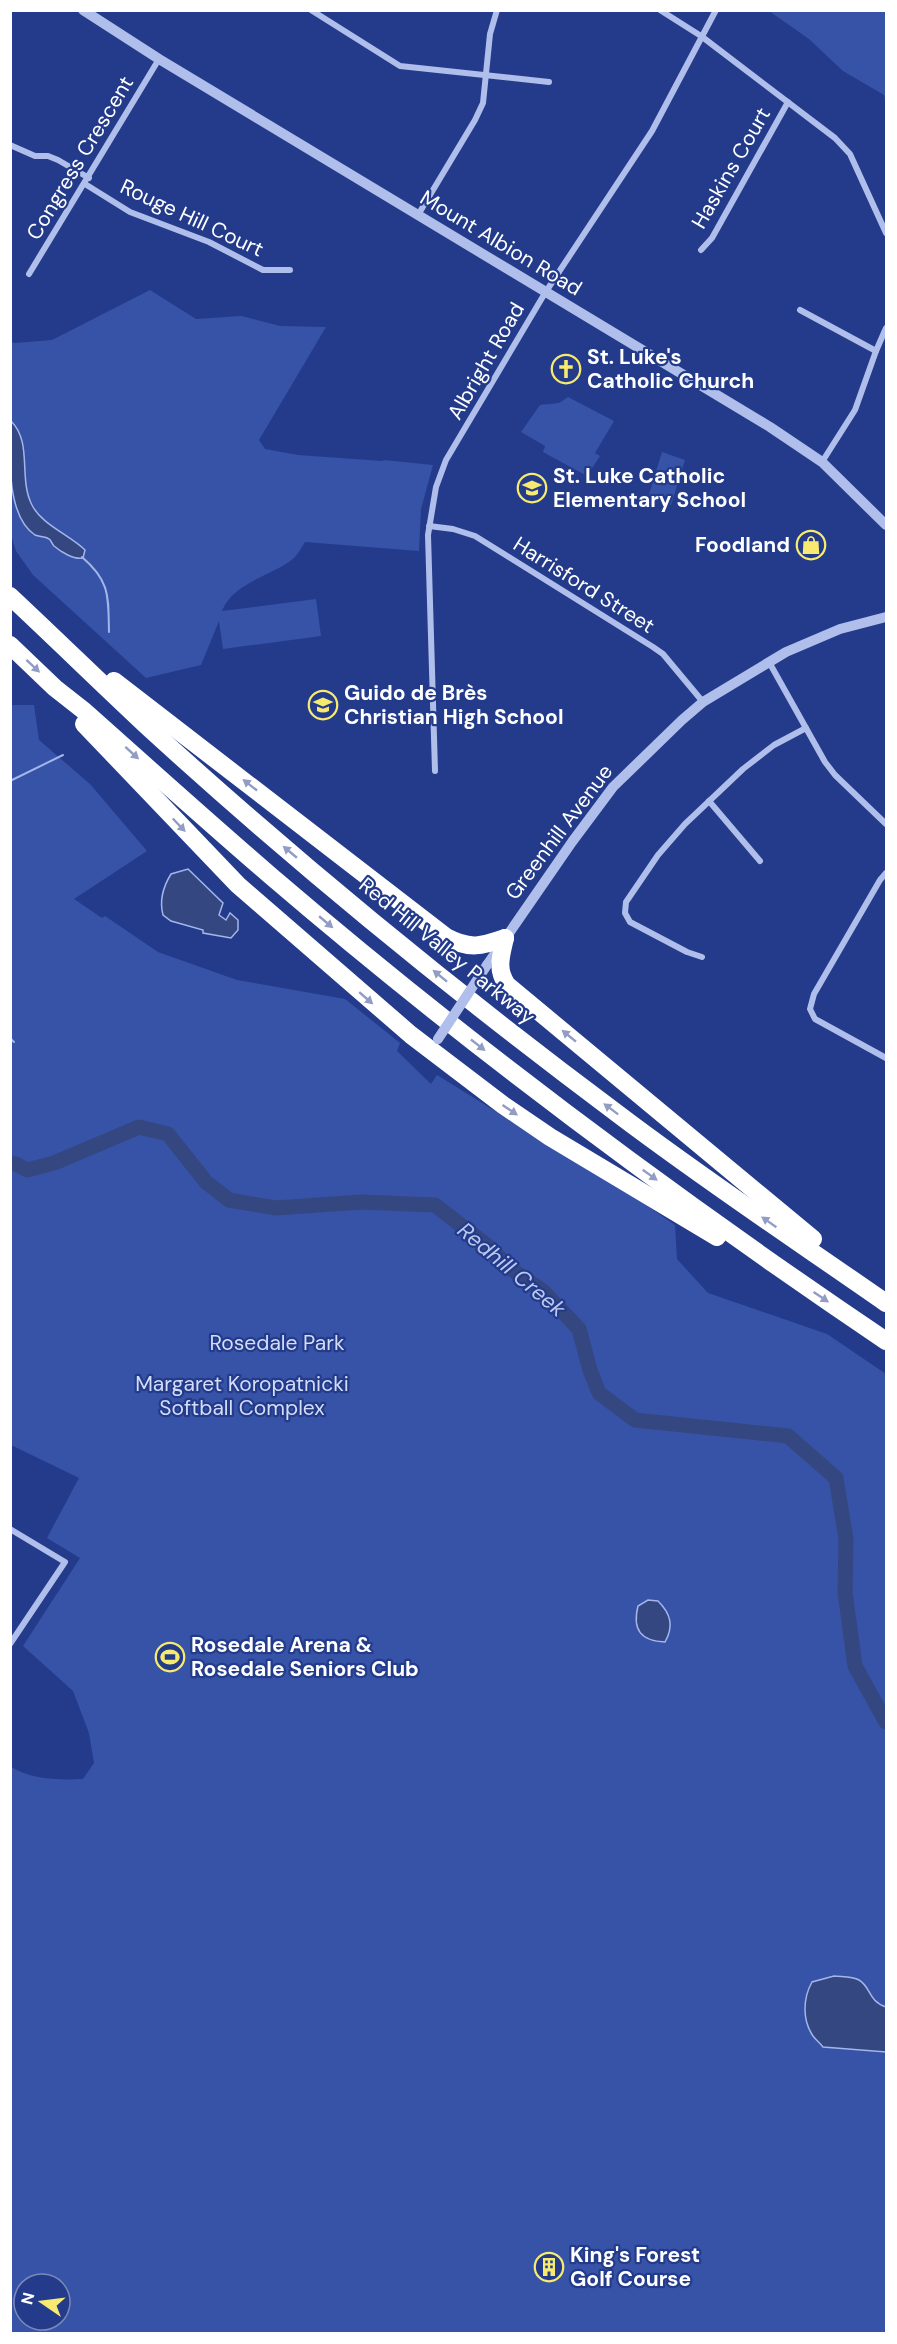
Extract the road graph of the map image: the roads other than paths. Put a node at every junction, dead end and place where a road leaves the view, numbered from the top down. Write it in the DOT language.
graph roads {
  1 [pos="311,10"];
  2 [pos="496,10"];
  3 [pos="660,10"];
  4 [pos="716,10"];
  5 [pos="85,11"];
  6 [pos="701,36"];
  7 [pos="159,59"];
  8 [pos="486,75"];
  9 [pos="549,82"];
  10 [pos="788,102"];
  11 [pos="10,145"];
  12 [pos="87,181"];
  13 [pos="418,215"];
  14 [pos="886,233"];
  15 [pos="702,250"];
  16 [pos="290,270"];
  17 [pos="28,274"];
  18 [pos="545,292"];
  19 [pos="800,310"];
  20 [pos="886,328"];
  21 [pos="876,351"];
  22 [pos="822,462"];
  23 [pos="886,525"];
  24 [pos="429,526"];
  25 [pos="10,596"];
  26 [pos="886,617"];
  27 [pos="51,635"];
  28 [pos="10,645"];
  29 [pos="769,662"];
  30 [pos="55,687"];
  31 [pos="703,702"];
  32 [pos="806,728"];
  33 [pos="435,771"];
  34 [pos="709,801"];
  35 [pos="886,824"];
  36 [pos="760,861"];
  37 [pos="886,873"];
  38 [pos="506,938"];
  39 [pos="702,957"];
  40 [pos="434,1045"];
  41 [pos="886,1058"];
  42 [pos="772,1265"];
  43 [pos="886,1303"];
  44 [pos="886,1341"];
  45 [pos="10,1529"];
  46 [pos="10,1644"];
  1 -- 8 [label="street"];
  2 -- 8 [label="street"];
  3 -- 6 [label="street"];
  4 -- 6 [label="street, Albright Road"];
  5 -- 7 [label="street, Mount Albion Road"];
  6 -- 10 [label="street"];
  6 -- 18 [label="street, Albright Road"];
  7 -- 12 [label="street, Congress Crescent"];
  7 -- 13 [label="street, Mount Albion Road"];
  8 -- 9 [label="street"];
  8 -- 13 [label="street"];
  10 -- 14 [label="street"];
  10 -- 15 [label="street, Haskins Court"];
  11 -- 12 [label="street, Rouge Hill Court"];
  12 -- 16 [label="street, Rouge Hill Court"];
  12 -- 17 [label="street, Congress Crescent"];
  13 -- 18 [label="street, Mount Albion Road"];
  18 -- 22 [label="street, Mount Albion Road"];
  18 -- 24 [label="street, Albright Road"];
  19 -- 21 [label="street"];
  20 -- 21 [label="street"];
  21 -- 22 [label="street"];
  22 -- 23 [label="street, Mount Albion Road"];
  24 -- 31 [label="street, Harrisford Street"];
  24 -- 33 [label="street, Albright Road"];
  25 -- 27 [label="highway, Red Hill Valley Parkway"];
  26 -- 29 [label="street, Greenhill Avenue"];
  38 -- 27 [label="highway, one-way"];
  43 -- 27 [label="highway, Red Hill Valley Parkway, one-way"];
  28 -- 30 [label="highway, one-way"];
  29 -- 31 [label="street, Greenhill Avenue"];
  29 -- 32 [label="street"];
  30 -- 40 [label="highway, one-way"];
  30 -- 42 [label="highway, one-way"];
  31 -- 38 [label="street, Greenhill Avenue"];
  32 -- 34 [label="street"];
  32 -- 35 [label="street"];
  34 -- 36 [label="street"];
  34 -- 39 [label="street"];
  37 -- 41 [label="street"];
  38 -- 40 [label="street, Greenhill Avenue, bridge"];
  43 -- 38 [label="highway, one-way"];
  40 -- 42 [label="highway, one-way"];
  42 -- 44 [label="highway, one-way"];
  45 -- 46 [label="street"];
}
